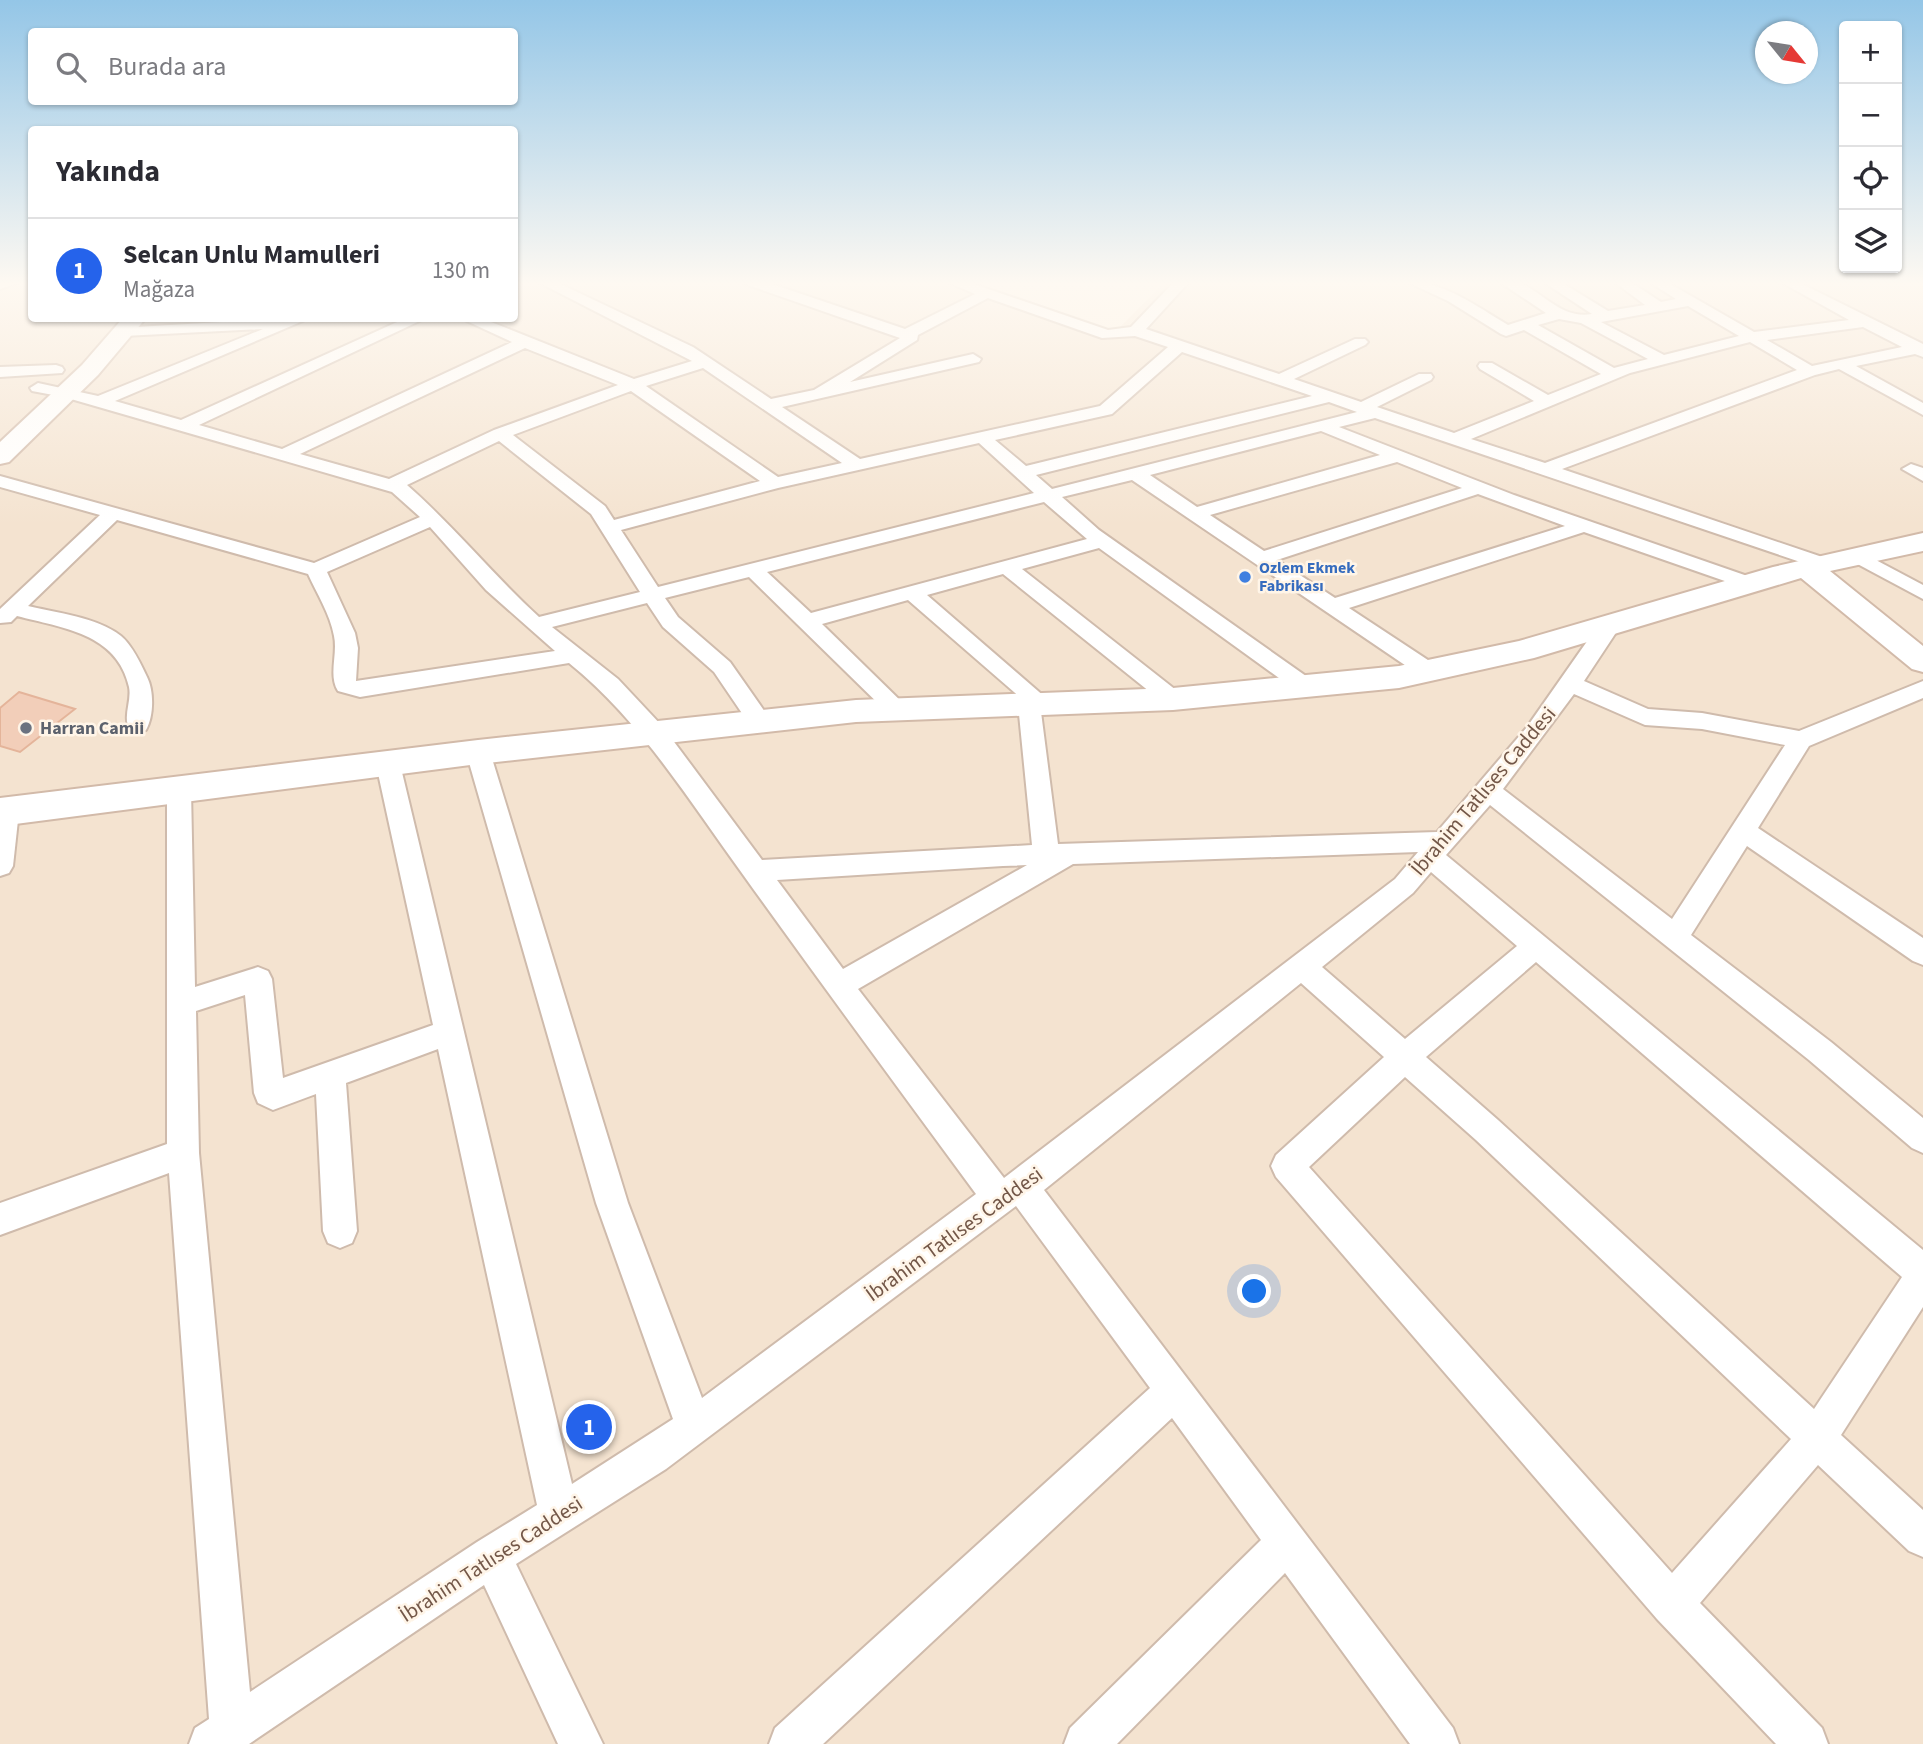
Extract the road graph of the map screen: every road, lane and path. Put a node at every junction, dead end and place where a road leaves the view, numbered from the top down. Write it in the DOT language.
graph roads {
  1 [pos="40,362"];
  2 [pos="64,362"];
  3 [pos="90,362"];
  4 [pos="196,362"];
  5 [pos="322,362"];
  6 [pos="481,362"];
  7 [pos="576,362"];
  8 [pos="704,362"];
  9 [pos="705,362"];
  10 [pos="871,362"];
  11 [pos="958,362"];
  12 [pos="1161,362"];
  13 [pos="1228,362"];
  14 [pos="1317,362"];
  15 [pos="1593,362"];
  16 [pos="1654,362"];
  17 [pos="1796,362"];
  18 [pos="1850,362"];
  19 [pos="1841,364"];
  20 [pos="1486,366"];
  21 [pos="1810,371"];
  22 [pos="0,372"];
  23 [pos="1613,374"];
  24 [pos="1425,377"];
  25 [pos="1279,380"];
  26 [pos="633,385"];
  27 [pos="38,388"];
  28 [pos="66,392"];
  29 [pos="819,394"];
  30 [pos="1329,397"];
  31 [pos="1546,401"];
  32 [pos="99,402"];
  33 [pos="769,405"];
  34 [pos="19,406"];
  35 [pos="1923,410"];
  36 [pos="1367,411"];
  37 [pos="182,426"];
  38 [pos="1322,426"];
  39 [pos="500,434"];
  40 [pos="982,437"];
  41 [pos="1452,440"];
  42 [pos="283,455"];
  43 [pos="0,456"];
  44 [pos="1397,456"];
  45 [pos="857,464"];
  46 [pos="1544,470"];
  47 [pos="1021,473"];
  48 [pos="1136,474"];
  49 [pos="0,481"];
  50 [pos="775,483"];
  51 [pos="390,486"];
  52 [pos="1479,488"];
  53 [pos="1046,496"];
  54 [pos="1195,513"];
  55 [pos="112,514"];
  56 [pos="433,518"];
  57 [pos="1584,526"];
  58 [pos="610,527"];
  59 [pos="1102,541"];
  60 [pos="1917,547"];
  61 [pos="1857,556"];
  62 [pos="1262,558"];
  63 [pos="1816,566"];
  64 [pos="1007,567"];
  65 [pos="753,569"];
  66 [pos="316,570"];
  67 [pos="1749,583"];
  68 [pos="912,593"];
  69 [pos="1923,593"];
  70 [pos="655,594"];
  71 [pos="1333,606"];
  72 [pos="6,615"];
  73 [pos="807,621"];
  74 [pos="536,625"];
  75 [pos="1610,625"];
  76 [pos="573,655"];
  77 [pos="1923,662"];
  78 [pos="1429,670"];
  79 [pos="1571,684"];
  80 [pos="1305,686"];
  81 [pos="1923,688"];
  82 [pos="1173,699"];
  83 [pos="1035,704"];
  84 [pos="900,710"];
  85 [pos="760,722"];
  86 [pos="138,724"];
  87 [pos="655,733"];
  88 [pos="1801,740"];
  89 [pos="478,752"];
  90 [pos="387,764"];
  91 [pos="179,790"];
  92 [pos="1488,791"];
  93 [pos="3,811"];
  94 [pos="1744,831"];
  95 [pos="1436,848"];
  96 [pos="1058,854"];
  97 [pos="0,866"];
  98 [pos="754,871"];
  99 [pos="1674,939"];
  100 [pos="1536,946"];
  101 [pos="1923,953"];
  102 [pos="1301,966"];
  103 [pos="839,986"];
  104 [pos="181,1004"];
  105 [pos="448,1032"];
  106 [pos="1404,1058"];
  107 [pos="330,1076"];
  108 [pos="1923,1138"];
  109 [pos="183,1153"];
  110 [pos="1010,1192"];
  111 [pos="0,1219"];
  112 [pos="340,1231"];
  113 [pos="1923,1274"];
  114 [pos="1174,1391"];
  115 [pos="694,1427"];
  116 [pos="1817,1438"];
  117 [pos="559,1514"];
  118 [pos="1923,1537"];
  119 [pos="1286,1543"];
  120 [pos="491,1556"];
  121 [pos="1672,1604"];
  122 [pos="222,1737"];
  123 [pos="581,1744"];
  124 [pos="791,1744"];
  125 [pos="1086,1744"];
  126 [pos="1437,1744"];
  127 [pos="1806,1744"];
  1 -- 22 [label="street"];
  2 -- 27 [label="main road"];
  3 -- 28 [label="main road"];
  4 -- 32 [label="street"];
  5 -- 37 [label="street"];
  6 -- 42 [label="street"];
  7 -- 26 [label="street"];
  8 -- 26 [label="street"];
  9 -- 33 [label="street"];
  10 -- 29 [label="street"];
  11 -- 29 [label="street"];
  12 -- 40 [label="street"];
  13 -- 25 [label="street"];
  14 -- 25 [label="street"];
  15 -- 23 [label="street"];
  16 -- 23 [label="street"];
  17 -- 21 [label="street"];
  18 -- 19 [label="street"];
  19 -- 21 [label="street"];
  19 -- 35 [label="street"];
  20 -- 31 [label="street"];
  21 -- 46 [label="street"];
  23 -- 31 [label="street"];
  24 -- 36 [label="street"];
  25 -- 30 [label="street"];
  26 -- 39 [label="street"];
  26 -- 50 [label="street"];
  27 -- 28 [label="street"];
  27 -- 34 [label="main road"];
  28 -- 32 [label="street"];
  28 -- 43 [label="main road"];
  29 -- 33 [label="street"];
  30 -- 36 [label="street"];
  30 -- 47 [label="street"];
  31 -- 41 [label="street"];
  32 -- 37 [label="street"];
  33 -- 45 [label="street"];
  36 -- 38 [label="street"];
  36 -- 41 [label="street"];
  37 -- 42 [label="street"];
  38 -- 44 [label="street"];
  38 -- 48 [label="street"];
  39 -- 51 [label="street"];
  39 -- 58 [label="street"];
  40 -- 45 [label="street"];
  40 -- 47 [label="street"];
  41 -- 46 [label="street"];
  42 -- 51 [label="street"];
  44 -- 52 [label="street"];
  44 -- 54 [label="street"];
  45 -- 50 [label="street"];
  46 -- 63 [label="street"];
  47 -- 53 [label="street"];
  48 -- 53 [label="street"];
  48 -- 54 [label="street"];
  49 -- 55 [label="street"];
  50 -- 58 [label="street"];
  51 -- 56 [label="street"];
  52 -- 57 [label="street"];
  52 -- 62 [label="street"];
  53 -- 59 [label="street"];
  53 -- 65 [label="street"];
  54 -- 62 [label="street"];
  55 -- 66 [label="street"];
  55 -- 72 [label="street"];
  56 -- 66 [label="street"];
  56 -- 74 [label="street"];
  57 -- 67 [label="street"];
  57 -- 71 [label="street"];
  58 -- 70 [label="street"];
  59 -- 64 [label="street"];
  59 -- 80 [label="street"];
  60 -- 61 [label="main road"];
  61 -- 63 [label="main road"];
  61 -- 69 [label="street"];
  62 -- 71 [label="street"];
  63 -- 67 [label="main road"];
  63 -- 77 [label="main road"];
  64 -- 68 [label="street"];
  64 -- 82 [label="street"];
  65 -- 70 [label="street"];
  65 -- 73 [label="street"];
  66 -- 76 [label="street"];
  67 -- 75 [label="main road"];
  68 -- 73 [label="street"];
  68 -- 83 [label="street"];
  70 -- 74 [label="street"];
  70 -- 85 [label="street"];
  71 -- 78 [label="street"];
  72 -- 86 [label="street"];
  73 -- 84 [label="street"];
  74 -- 76 [label="street"];
  75 -- 78 [label="main road"];
  75 -- 79 [label="street, İbrahim Tatlıses Caddesi"];
  76 -- 87 [label="street"];
  78 -- 80 [label="main road"];
  79 -- 88 [label="street"];
  79 -- 92 [label="street, İbrahim Tatlıses Caddesi"];
  80 -- 82 [label="main road"];
  81 -- 88 [label="street"];
  82 -- 83 [label="main road"];
  83 -- 84 [label="main road"];
  83 -- 96 [label="street"];
  84 -- 85 [label="main road"];
  85 -- 87 [label="main road"];
  87 -- 89 [label="main road"];
  87 -- 98 [label="street"];
  88 -- 94 [label="street"];
  89 -- 90 [label="main road"];
  89 -- 115 [label="street"];
  90 -- 91 [label="main road"];
  90 -- 105 [label="street"];
  91 -- 93 [label="main road"];
  91 -- 104 [label="street"];
  92 -- 95 [label="street, İbrahim Tatlıses Caddesi"];
  92 -- 99 [label="street"];
  93 -- 97 [label="street"];
  94 -- 99 [label="street"];
  94 -- 101 [label="street"];
  95 -- 96 [label="street"];
  95 -- 100 [label="street"];
  95 -- 102 [label="street, İbrahim Tatlıses Caddesi"];
  96 -- 98 [label="street"];
  96 -- 103 [label="street"];
  98 -- 103 [label="street"];
  99 -- 108 [label="street"];
  100 -- 106 [label="street"];
  100 -- 113 [label="street"];
  102 -- 106 [label="street"];
  102 -- 110 [label="street, İbrahim Tatlıses Caddesi"];
  103 -- 110 [label="street"];
  104 -- 107 [label="street"];
  104 -- 109 [label="street"];
  105 -- 107 [label="street"];
  105 -- 117 [label="street"];
  106 -- 116 [label="street"];
  106 -- 121 [label="street"];
  107 -- 112 [label="street"];
  109 -- 111 [label="street"];
  109 -- 122 [label="street"];
  110 -- 114 [label="street"];
  110 -- 115 [label="street, İbrahim Tatlıses Caddesi"];
  113 -- 116 [label="street"];
  114 -- 119 [label="street"];
  114 -- 124 [label="street"];
  115 -- 117 [label="street, İbrahim Tatlıses Caddesi"];
  116 -- 118 [label="street"];
  116 -- 121 [label="street"];
  117 -- 120 [label="street, İbrahim Tatlıses Caddesi"];
  119 -- 125 [label="street"];
  119 -- 126 [label="street"];
  120 -- 122 [label="street, İbrahim Tatlıses Caddesi"];
  120 -- 123 [label="street"];
  121 -- 127 [label="street"];
}
